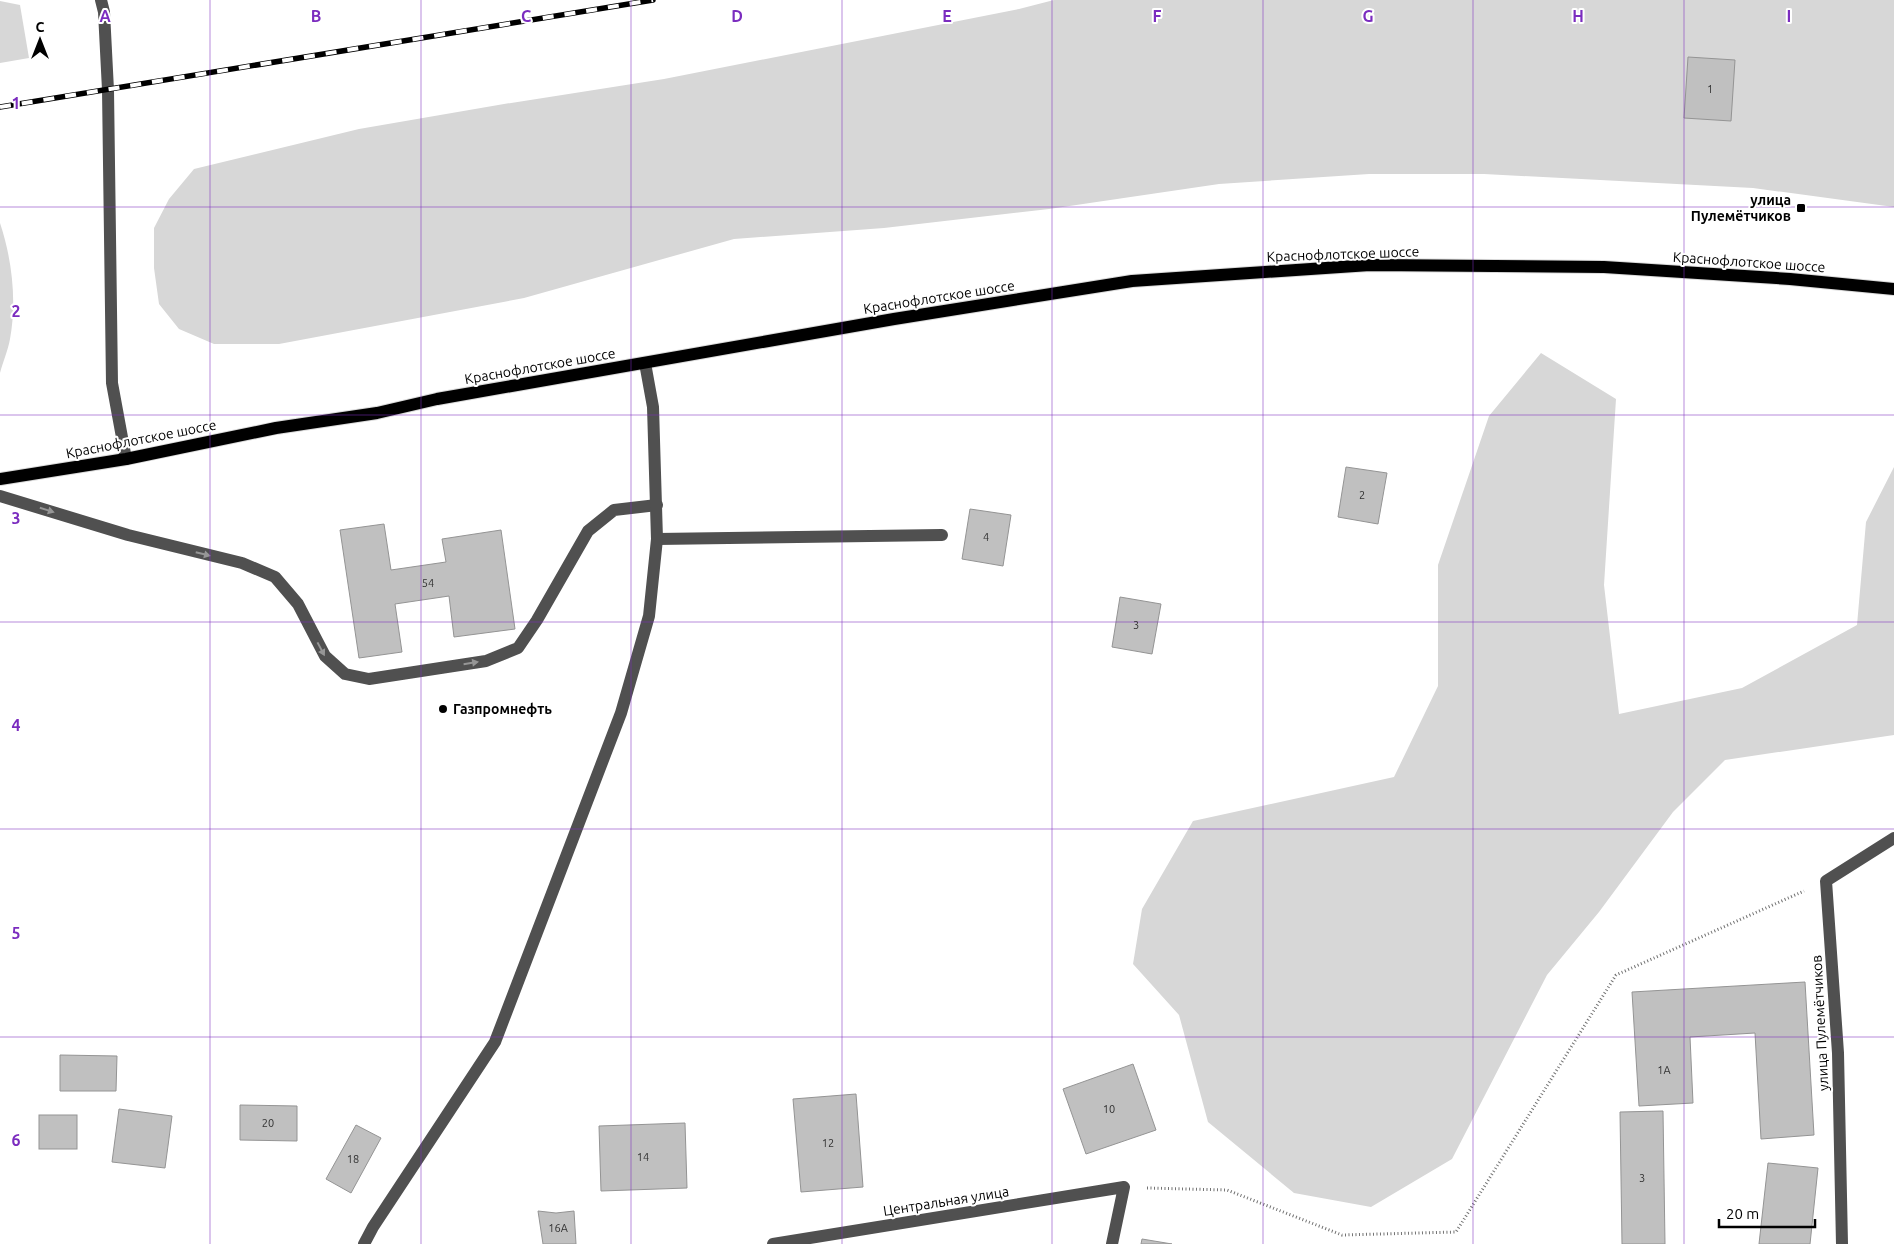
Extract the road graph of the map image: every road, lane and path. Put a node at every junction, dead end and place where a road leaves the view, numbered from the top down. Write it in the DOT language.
graph roads {
  1 [pos="101,0"];
  2 [pos="1894,289"];
  3 [pos="645,363"];
  4 [pos="126,460"];
  5 [pos="0,479"];
  6 [pos="0,496"];
  7 [pos="657,505"];
  8 [pos="942,535"];
  9 [pos="657,539"];
  10 [pos="1894,838"];
  11 [pos="1826,881"];
  12 [pos="1124,1187"];
  13 [pos="364,1244"];
  14 [pos="773,1244"];
  15 [pos="1112,1244"];
  16 [pos="1842,1244"];
  1 -- 4 [label="street"];
  2 -- 3 [label="main road, Краснофлотское шоссе"];
  3 -- 4 [label="main road, Краснофлотское шоссе"];
  3 -- 7 [label="street"];
  4 -- 5 [label="main road, Краснофлотское шоссе"];
  6 -- 7 [label="street, one-way"];
  7 -- 9 [label="street"];
  8 -- 9 [label="street"];
  9 -- 13 [label="street"];
  10 -- 11 [label="street"];
  11 -- 12 [label="path"];
  11 -- 16 [label="street, улица Пулемётчиков"];
  12 -- 14 [label="street, Центральная улица"];
  12 -- 15 [label="street"];
}
